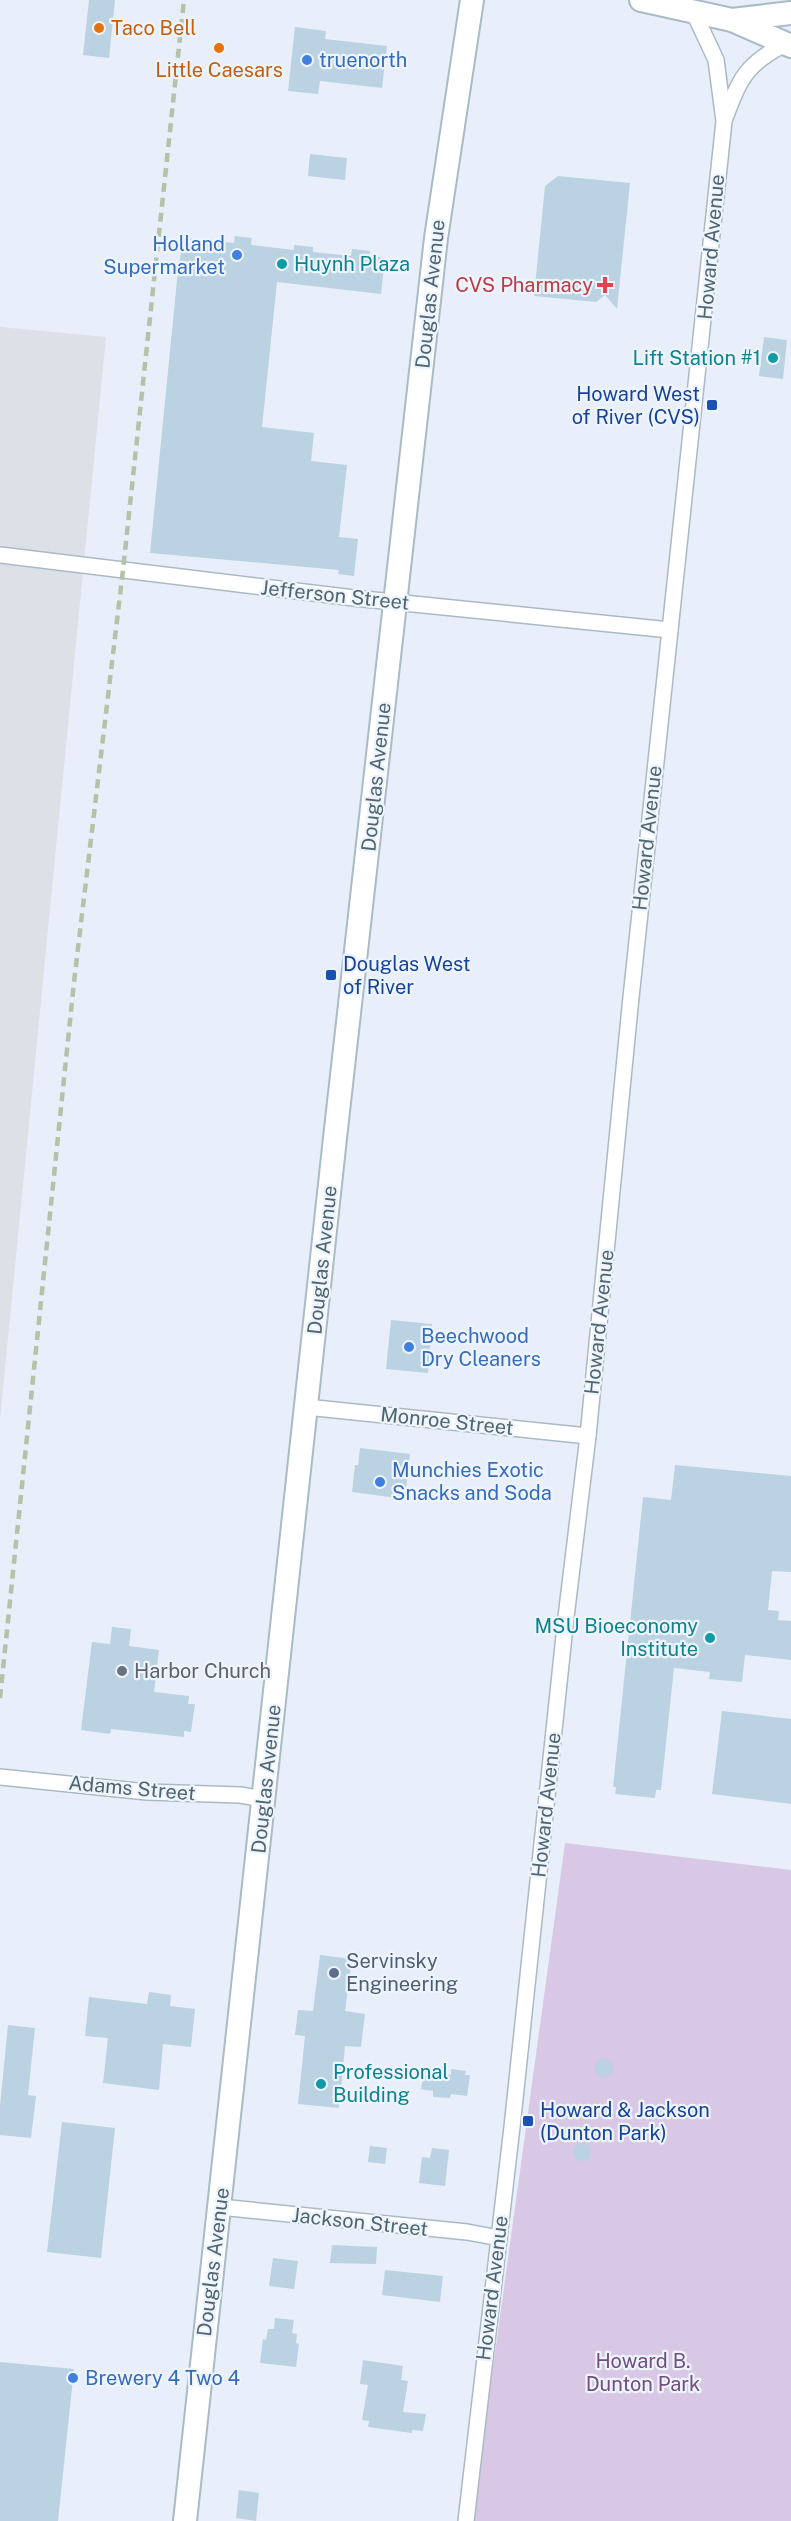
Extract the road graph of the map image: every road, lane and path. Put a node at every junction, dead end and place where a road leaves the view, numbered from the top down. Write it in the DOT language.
graph roads {
  1 [pos="472,0"];
  2 [pos="641,0"];
  3 [pos="693,13"];
  4 [pos="791,13"];
  5 [pos="732,20"];
  6 [pos="787,45"];
  7 [pos="724,121"];
  8 [pos="0,555"];
  9 [pos="396,601"];
  10 [pos="670,630"];
  11 [pos="306,1407"];
  12 [pos="588,1436"];
  13 [pos="0,1777"];
  14 [pos="264,1799"];
  15 [pos="220,2207"];
  16 [pos="498,2238"];
  17 [pos="185,2521"];
  18 [pos="466,2521"];
  1 -- 9 [label="street, Douglas Avenue"];
  2 -- 3 [label="street"];
  3 -- 5 [label="street"];
  3 -- 7 [label="street, Howard Avenue"];
  4 -- 5 [label="street"];
  5 -- 6 [label="street"];
  6 -- 7 [label="street, Howard Avenue"];
  7 -- 10 [label="street, Howard Avenue"];
  8 -- 9 [label="street, Jefferson Street"];
  9 -- 10 [label="street, Jefferson Street"];
  9 -- 11 [label="street, Douglas Avenue"];
  10 -- 12 [label="street, Howard Avenue"];
  11 -- 12 [label="street, Monroe Street"];
  11 -- 14 [label="street, Douglas Avenue"];
  12 -- 16 [label="street, Howard Avenue"];
  13 -- 14 [label="street, Adams Street"];
  14 -- 15 [label="street, Douglas Avenue"];
  15 -- 16 [label="street, Jackson Street"];
  15 -- 17 [label="street, Douglas Avenue"];
  16 -- 18 [label="street, Howard Avenue"];
}
